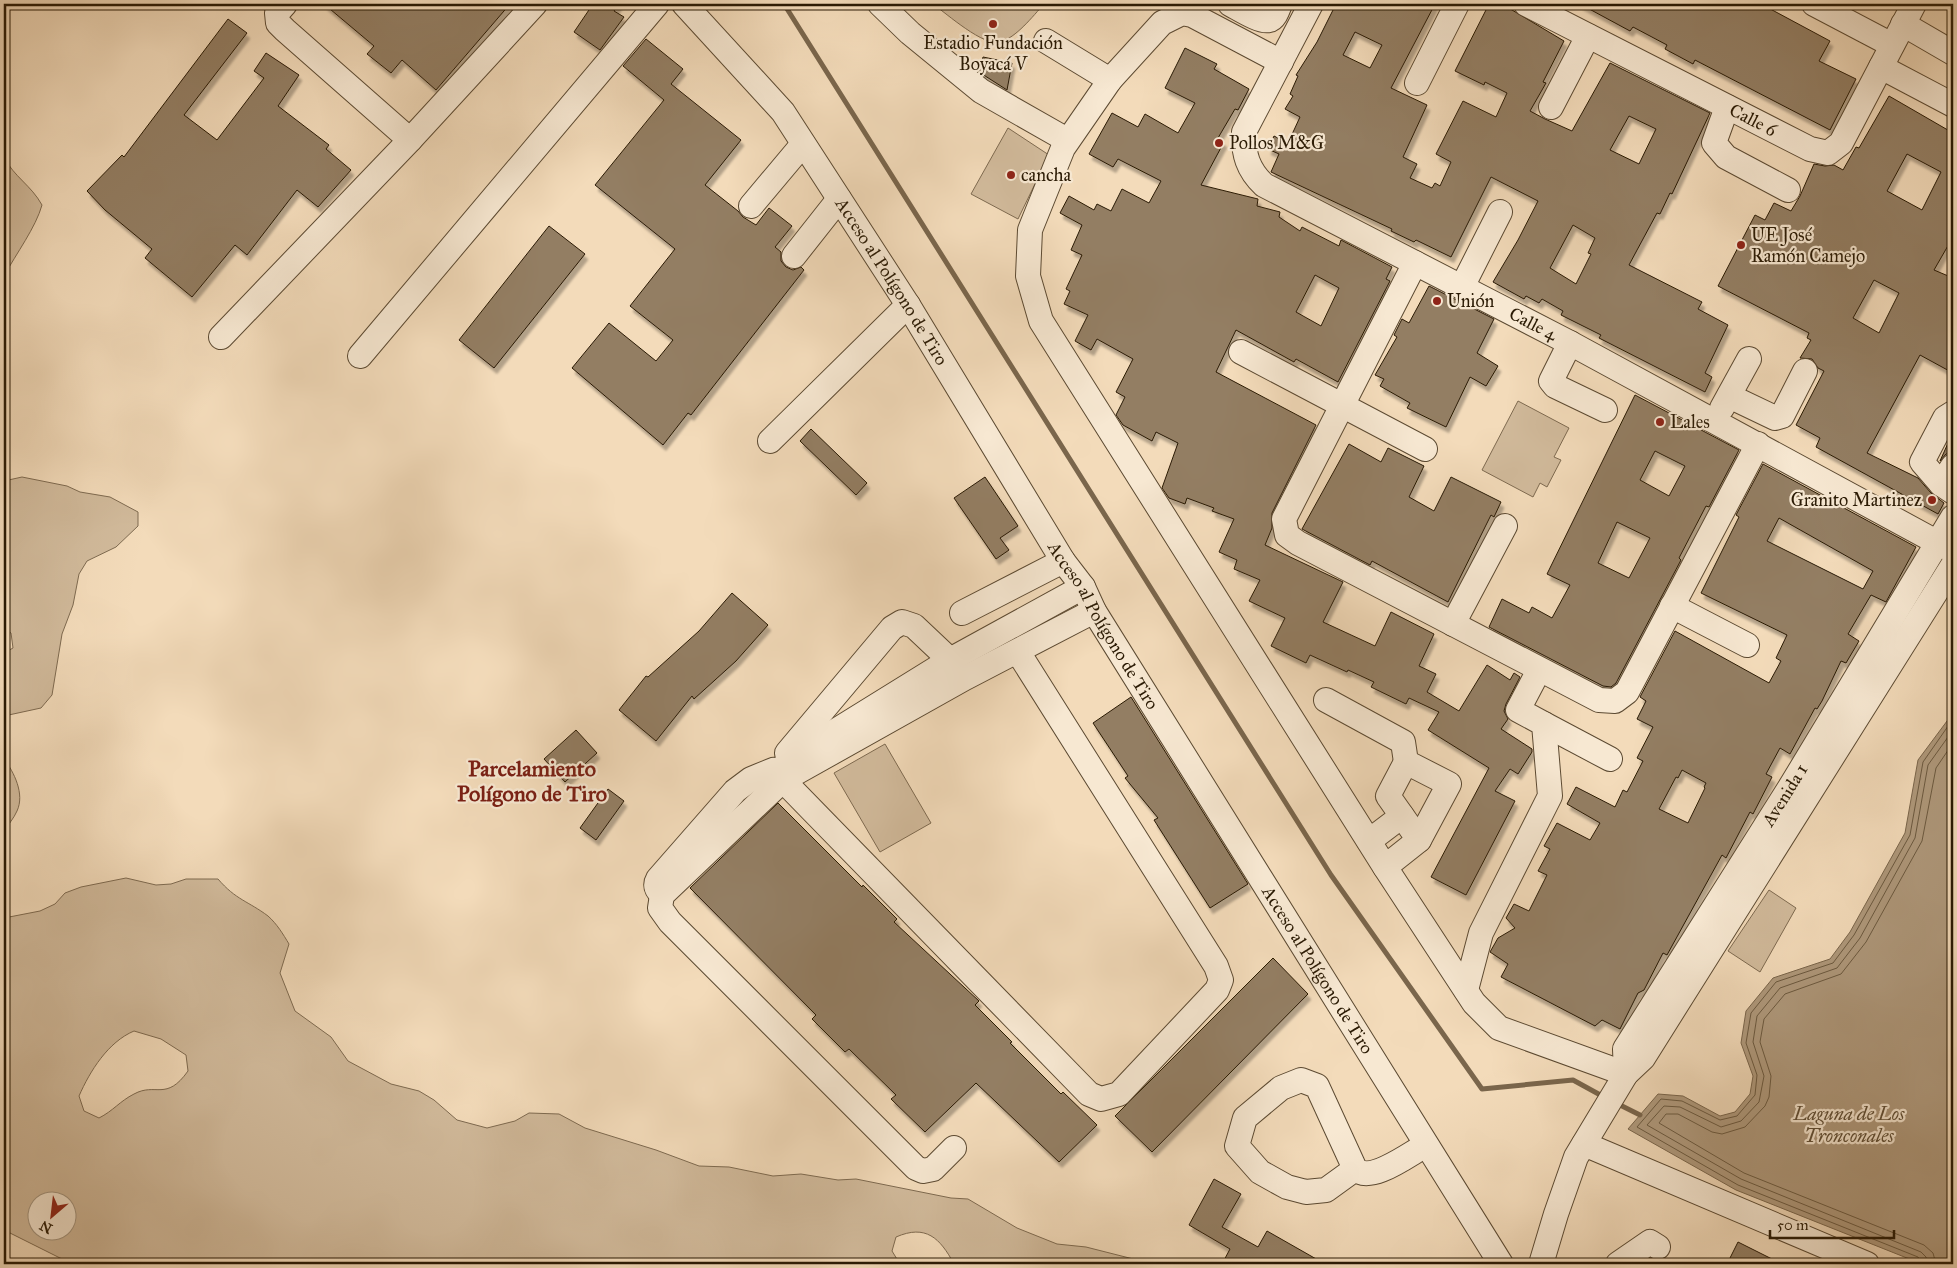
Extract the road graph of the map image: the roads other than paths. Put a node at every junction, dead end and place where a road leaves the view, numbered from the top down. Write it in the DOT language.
graph roads {
  1 [pos="285,4"];
  2 [pos="535,4"];
  3 [pos="657,4"];
  4 [pos="684,4"];
  5 [pos="880,4"];
  6 [pos="1230,4"];
  7 [pos="1280,4"];
  8 [pos="1310,4"];
  9 [pos="1458,4"];
  10 [pos="1526,4"];
  11 [pos="1814,4"];
  12 [pos="1909,14"];
  13 [pos="1588,36"];
  14 [pos="1046,41"];
  15 [pos="1892,46"];
  16 [pos="1953,53"];
  17 [pos="1281,62"];
  18 [pos="1881,67"];
  19 [pos="1110,80"];
  20 [pos="1417,83"];
  21 [pos="1953,105"];
  22 [pos="1728,107"];
  23 [pos="1551,108"];
  24 [pos="410,140"];
  25 [pos="1067,140"];
  26 [pos="803,144"];
  27 [pos="1788,190"];
  28 [pos="839,199"];
  29 [pos="751,206"];
  30 [pos="1500,212"];
  31 [pos="794,256"];
  32 [pos="1415,263"];
  33 [pos="1462,287"];
  34 [pos="908,305"];
  35 [pos="221,338"];
  36 [pos="1570,343"];
  37 [pos="1241,352"];
  38 [pos="360,356"];
  39 [pos="1749,359"];
  40 [pos="1805,371"];
  41 [pos="1729,396"];
  42 [pos="1342,405"];
  43 [pos="1605,410"];
  44 [pos="1953,413"];
  45 [pos="1716,421"];
  46 [pos="770,441"];
  47 [pos="1758,444"];
  48 [pos="1425,449"];
  49 [pos="1949,481"];
  50 [pos="1953,517"];
  51 [pos="1505,526"];
  52 [pos="1946,546"];
  53 [pos="1063,561"];
  54 [pos="1953,565"];
  55 [pos="1083,587"];
  56 [pos="1672,606"];
  57 [pos="1094,611"];
  58 [pos="962,613"];
  59 [pos="1453,624"];
  60 [pos="1747,644"];
  61 [pos="1018,652"];
  62 [pos="950,660"];
  63 [pos="1539,670"];
  64 [pos="1326,700"];
  65 [pos="1544,724"];
  66 [pos="1610,759"];
  67 [pos="1406,762"];
  68 [pos="778,775"];
  69 [pos="1402,816"];
  70 [pos="1419,840"];
  71 [pos="1369,841"];
  72 [pos="1385,867"];
  73 [pos="1466,990"];
  74 [pos="1624,1078"];
  75 [pos="1586,1141"];
  76 [pos="1426,1145"];
  77 [pos="954,1148"];
  78 [pos="1355,1169"];
  79 [pos="1658,1247"];
  80 [pos="1501,1264"];
  81 [pos="1541,1264"];
  82 [pos="1618,1264"];
  83 [pos="1830,1264"];
  84 [pos="1867,1264"];
  1 -- 24 [label="street"];
  2 -- 24 [label="street"];
  3 -- 38 [label="street"];
  4 -- 26 [label="street, Acceso al Polígono de Tiro"];
  5 -- 25 [label="street"];
  6 -- 7 [label="street"];
  8 -- 17 [label="street, Calle 4"];
  9 -- 20 [label="street"];
  10 -- 13 [label="street, Calle 6"];
  11 -- 15 [label="street"];
  12 -- 15 [label="street, Calle 6"];
  12 -- 16 [label="street"];
  13 -- 22 [label="street, Calle 6"];
  13 -- 23 [label="street"];
  14 -- 19 [label="street"];
  15 -- 18 [label="street, Calle 6"];
  17 -- 19 [label="street"];
  17 -- 32 [label="street, Calle 4"];
  18 -- 21 [label="street"];
  18 -- 22 [label="street, Calle 6"];
  19 -- 25 [label="street"];
  22 -- 27 [label="street"];
  24 -- 35 [label="street"];
  25 -- 71 [label="street"];
  26 -- 28 [label="street, Acceso al Polígono de Tiro"];
  26 -- 29 [label="street"];
  28 -- 31 [label="street"];
  28 -- 34 [label="street, Acceso al Polígono de Tiro"];
  30 -- 33 [label="street"];
  32 -- 33 [label="street, Calle 4"];
  32 -- 42 [label="street"];
  33 -- 36 [label="street, Calle 4"];
  34 -- 46 [label="street"];
  34 -- 53 [label="street, Acceso al Polígono de Tiro"];
  36 -- 43 [label="street"];
  36 -- 45 [label="street, Calle 4"];
  37 -- 42 [label="street"];
  39 -- 41 [label="street"];
  40 -- 41 [label="street"];
  41 -- 45 [label="street"];
  42 -- 48 [label="street"];
  42 -- 59 [label="street"];
  44 -- 49 [label="street"];
  45 -- 47 [label="street, Calle 4"];
  47 -- 52 [label="street, Calle 4"];
  47 -- 56 [label="street"];
  50 -- 52 [label="street, Avenida 1"];
  51 -- 59 [label="street"];
  52 -- 74 [label="street, Avenida 1"];
  53 -- 55 [label="street, Acceso al Polígono de Tiro"];
  53 -- 58 [label="street"];
  54 -- 74 [label="street, Avenida 1"];
  55 -- 57 [label="street, Acceso al Polígono de Tiro"];
  55 -- 62 [label="street"];
  56 -- 60 [label="street"];
  56 -- 63 [label="street"];
  57 -- 61 [label="street"];
  57 -- 76 [label="street, Acceso al Polígono de Tiro"];
  59 -- 63 [label="street"];
  61 -- 68 [label="street"];
  61 -- 68 [label="street"];
  62 -- 68 [label="street"];
  62 -- 68 [label="street"];
  63 -- 65 [label="street"];
  64 -- 67 [label="street"];
  65 -- 66 [label="street"];
  65 -- 73 [label="street"];
  67 -- 69 [label="street"];
  67 -- 70 [label="street"];
  68 -- 77 [label="street"];
  69 -- 70 [label="street"];
  69 -- 71 [label="street"];
  70 -- 72 [label="street"];
  71 -- 72 [label="street"];
  72 -- 73 [label="street"];
  73 -- 74 [label="street"];
  74 -- 75 [label="street"];
  75 -- 81 [label="street"];
  75 -- 83 [label="street"];
  75 -- 84 [label="street"];
  76 -- 78 [label="street"];
  76 -- 80 [label="street, Acceso al Polígono de Tiro"];
  78 -- 78 [label="street"];
  79 -- 82 [label="street"];
}
